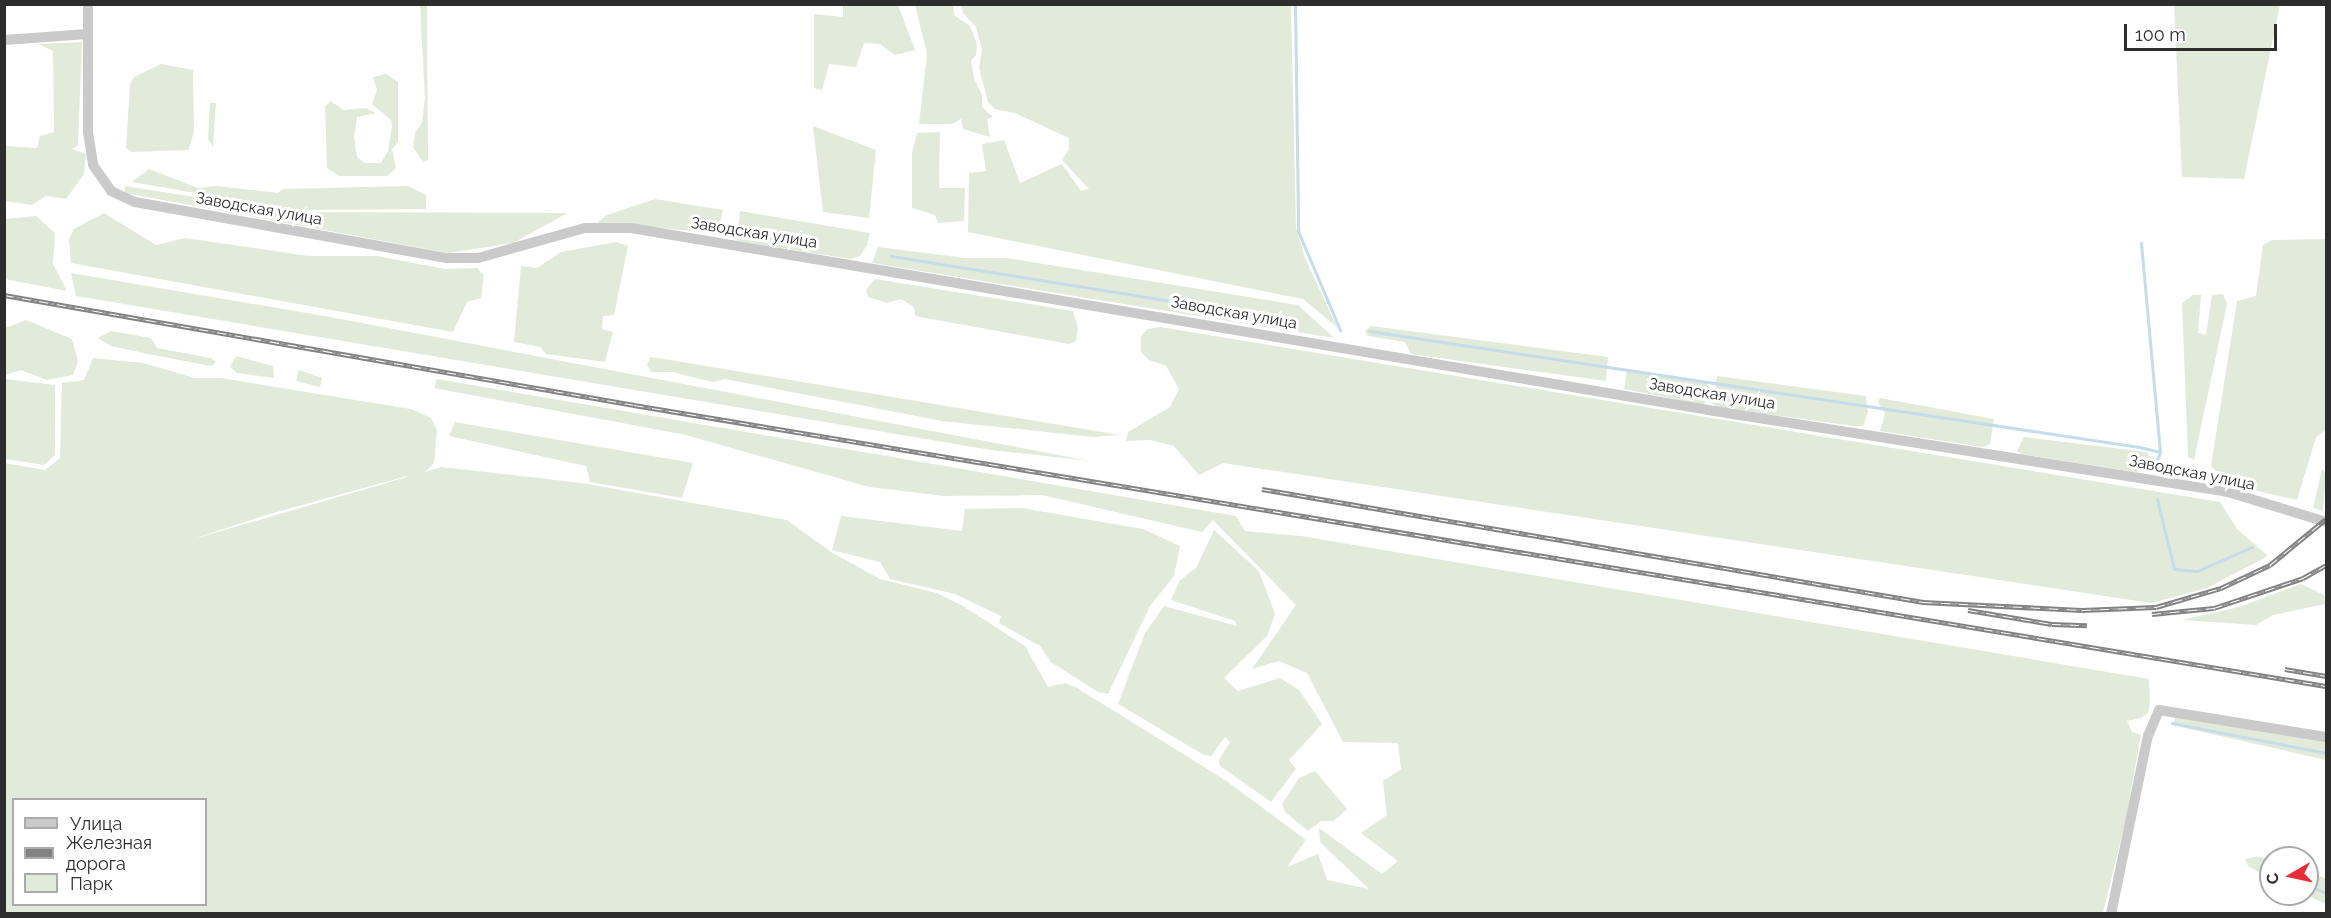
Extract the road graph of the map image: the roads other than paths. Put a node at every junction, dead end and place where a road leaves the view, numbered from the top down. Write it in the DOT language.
graph roads {
  1 [pos="88,4"];
  2 [pos="88,34"];
  3 [pos="4,40"];
  4 [pos="2326,522"];
  5 [pos="2326,737"];
  6 [pos="2111,914"];
  1 -- 2 [label="street, Заводская улица"];
  2 -- 3 [label="street"];
  2 -- 4 [label="street, Заводская улица"];
  5 -- 6 [label="street"];
}
